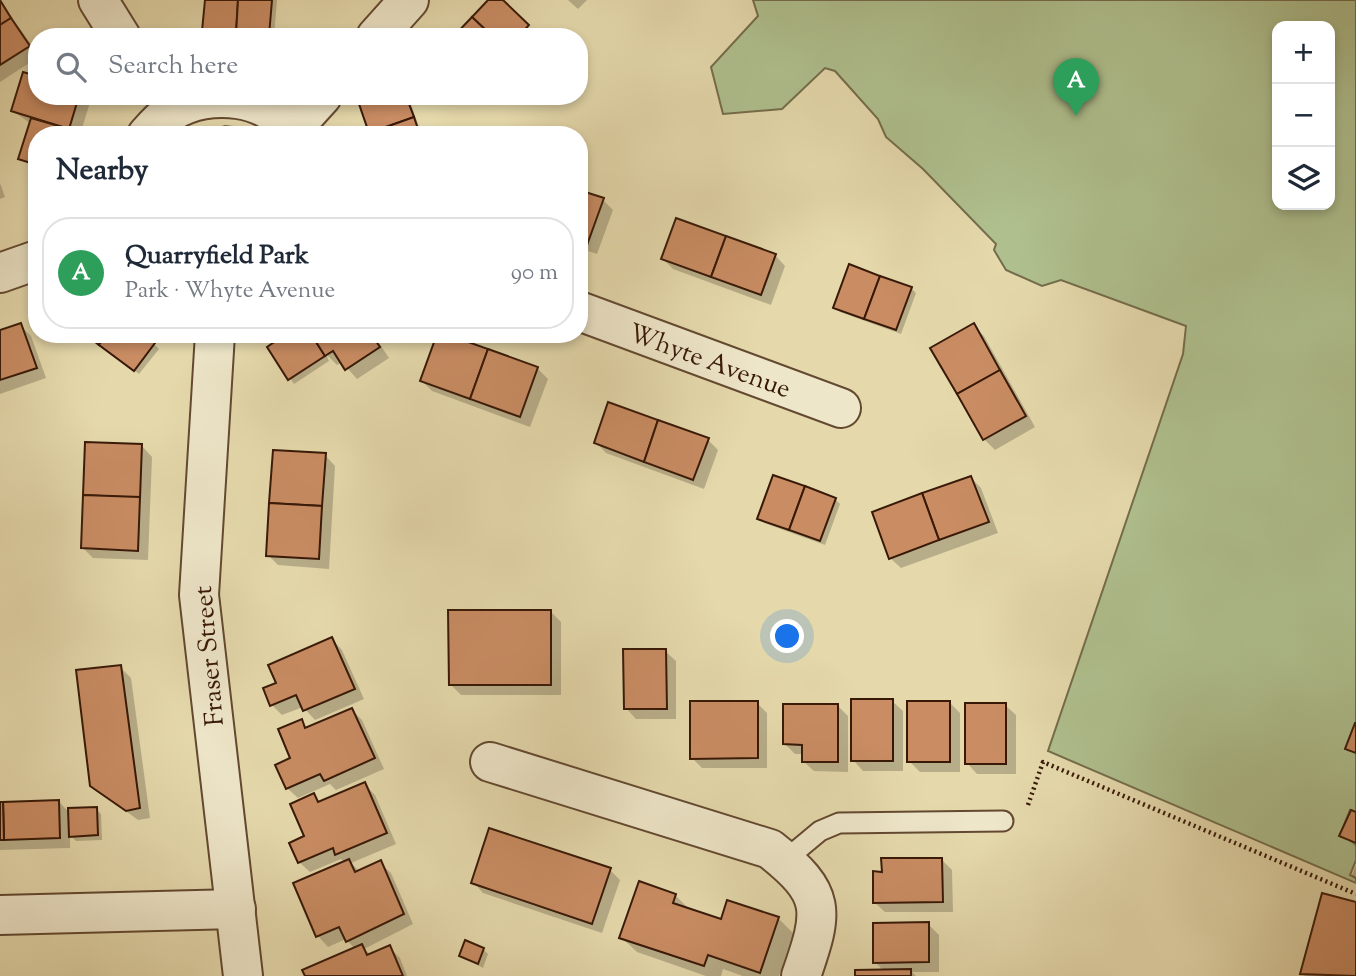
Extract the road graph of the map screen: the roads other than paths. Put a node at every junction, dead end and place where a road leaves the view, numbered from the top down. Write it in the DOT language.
graph roads {
  1 [pos="98,0"];
  2 [pos="409,0"];
  3 [pos="115,28"];
  4 [pos="384,28"];
  5 [pos="184,105"];
  6 [pos="256,105"];
  7 [pos="315,105"];
  8 [pos="159,115"];
  9 [pos="286,126"];
  10 [pos="298,126"];
  11 [pos="28,263"];
  12 [pos="0,273"];
  13 [pos="588,315"];
  14 [pos="214,343"];
  15 [pos="841,408"];
  16 [pos="491,762"];
  17 [pos="1003,821"];
  18 [pos="784,861"];
  19 [pos="236,909"];
  20 [pos="0,915"];
  21 [pos="243,976"];
  22 [pos="801,976"];
  1 -- 3 [label="street"];
  2 -- 4 [label="street"];
  5 -- 8 [label="street"];
  6 -- 9 [label="street"];
  7 -- 10 [label="street"];
  11 -- 12 [label="street"];
  13 -- 15 [label="street, Whyte Avenue"];
  14 -- 19 [label="street, Fraser Street"];
  16 -- 18 [label="street"];
  17 -- 18 [label="lane"];
  18 -- 22 [label="street"];
  19 -- 20 [label="street"];
  19 -- 21 [label="street, Fraser Street"];
}
